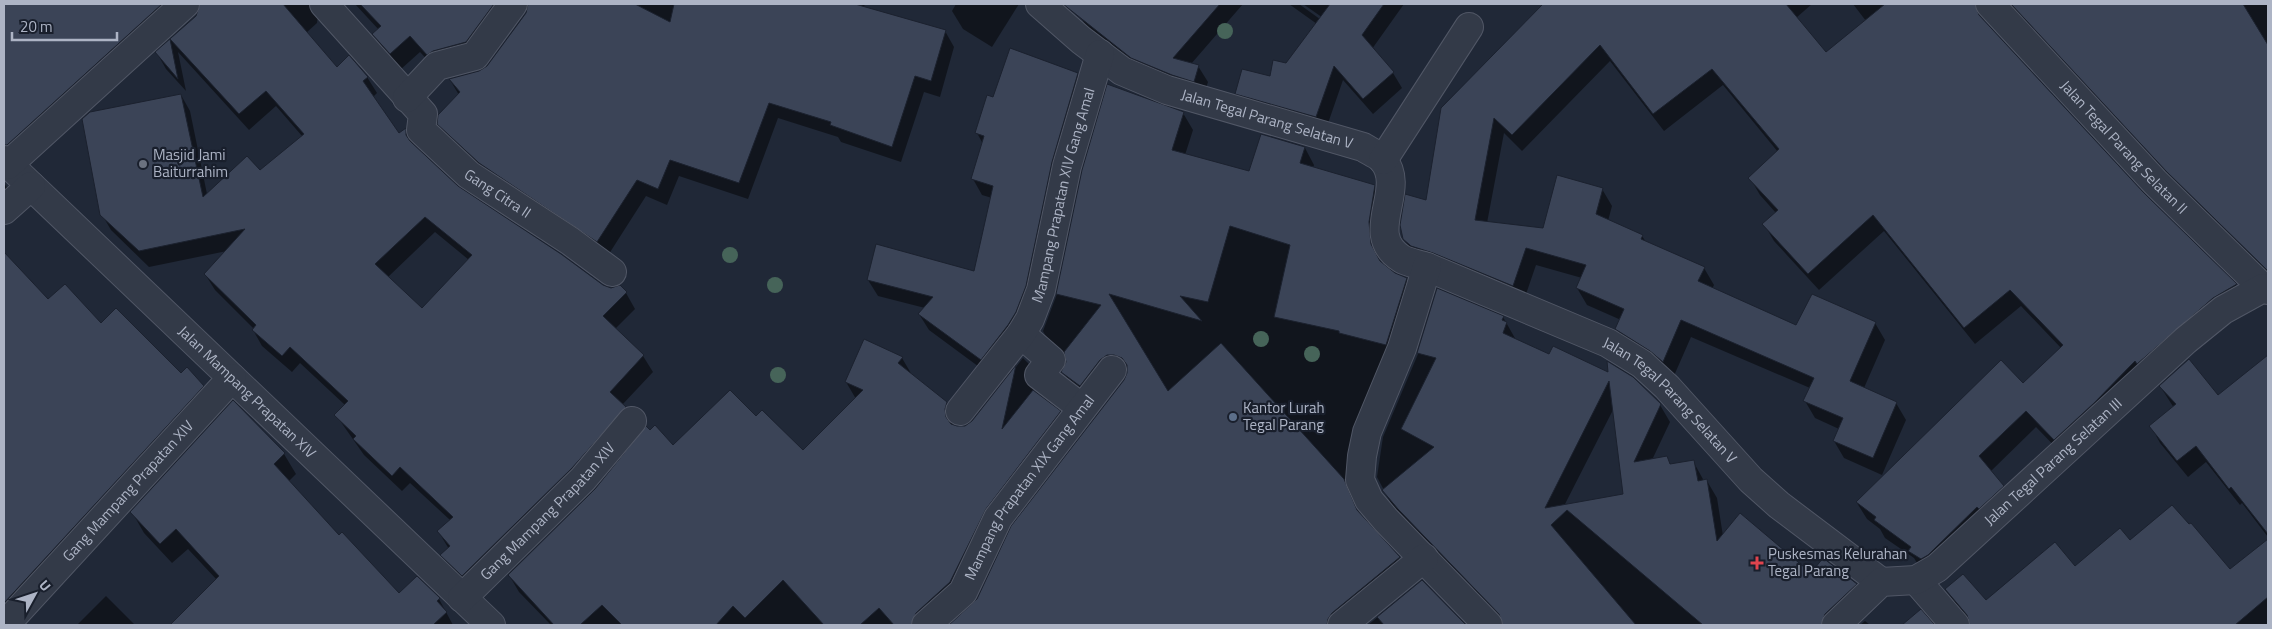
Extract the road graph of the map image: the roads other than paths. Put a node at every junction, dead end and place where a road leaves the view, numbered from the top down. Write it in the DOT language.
graph roads {
  1 [pos="186,4"];
  2 [pos="324,4"];
  3 [pos="513,4"];
  4 [pos="1040,4"];
  5 [pos="1990,4"];
  6 [pos="1469,27"];
  7 [pos="1100,54"];
  8 [pos="407,98"];
  9 [pos="1383,160"];
  10 [pos="6,163"];
  11 [pos="31,186"];
  12 [pos="4,210"];
  13 [pos="1427,267"];
  14 [pos="612,272"];
  15 [pos="2265,289"];
  16 [pos="1021,334"];
  17 [pos="1112,370"];
  18 [pos="232,378"];
  19 [pos="1082,408"];
  20 [pos="960,411"];
  21 [pos="632,421"];
  22 [pos="1424,558"];
  23 [pos="1916,580"];
  24 [pos="1880,582"];
  25 [pos="462,598"];
  26 [pos="6,625"];
  27 [pos="491,625"];
  28 [pos="926,625"];
  29 [pos="1342,625"];
  30 [pos="1488,625"];
  31 [pos="1836,625"];
  32 [pos="1955,625"];
  1 -- 10 [label="street"];
  2 -- 8 [label="street, Gang Citra II"];
  3 -- 8 [label="street"];
  4 -- 7 [label="street, Jalan Tegal Parang Selatan V"];
  5 -- 15 [label="street, Jalan Tegal Parang Selatan II"];
  6 -- 9 [label="street"];
  7 -- 9 [label="street, Jalan Tegal Parang Selatan V"];
  7 -- 16 [label="street, Mampang Prapatan XIV Gang Amal"];
  8 -- 14 [label="street, Gang Citra II"];
  9 -- 13 [label="street, Jalan Tegal Parang Selatan V"];
  10 -- 11 [label="street, Jalan Mampang Prapatan XIV"];
  11 -- 12 [label="street"];
  11 -- 18 [label="street, Jalan Mampang Prapatan XIV"];
  13 -- 22 [label="street"];
  13 -- 24 [label="street, Jalan Tegal Parang Selatan V"];
  15 -- 23 [label="street, Jalan Tegal Parang Selatan III"];
  16 -- 19 [label="street"];
  16 -- 20 [label="street, Mampang Prapatan XIV Gang Amal"];
  17 -- 19 [label="street, Mampang Prapatan XIX Gang Amal"];
  18 -- 25 [label="street, Jalan Mampang Prapatan XIV"];
  18 -- 26 [label="street, Gang Mampang Prapatan XIV"];
  19 -- 28 [label="street, Mampang Prapatan XIX Gang Amal"];
  21 -- 25 [label="street, Gang Mampang Prapatan XIV"];
  22 -- 29 [label="street"];
  22 -- 30 [label="street"];
  23 -- 24 [label="street, Jalan Tegal Parang Selatan III"];
  23 -- 32 [label="street"];
  24 -- 31 [label="street"];
  25 -- 27 [label="street, Jalan Mampang Prapatan XIV"];
}
